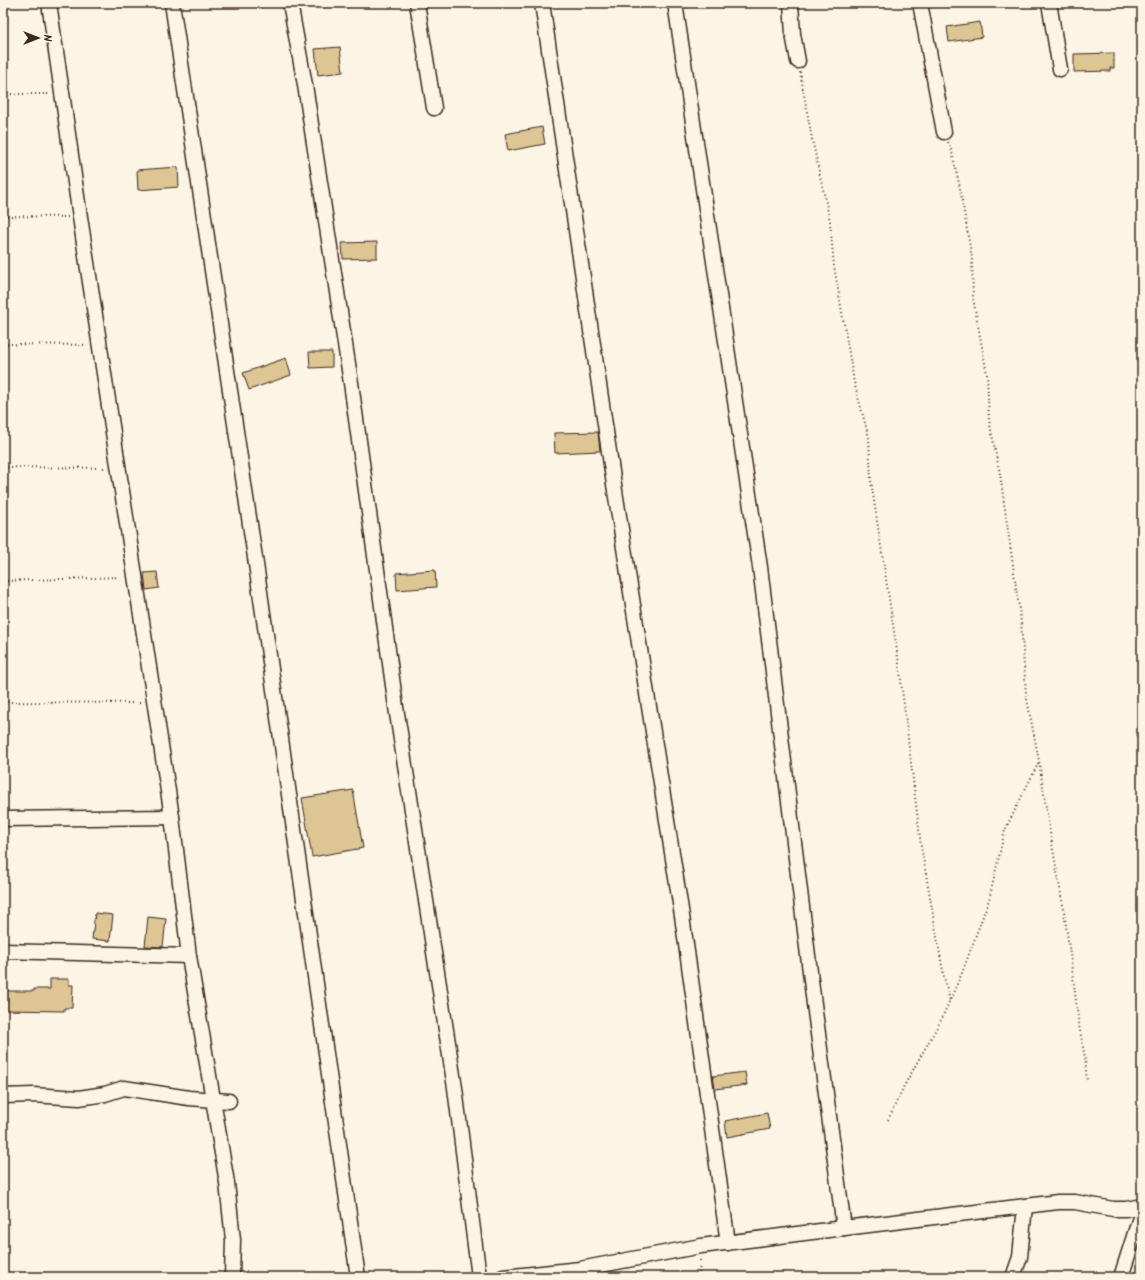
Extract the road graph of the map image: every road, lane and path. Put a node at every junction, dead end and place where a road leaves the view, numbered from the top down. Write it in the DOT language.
graph roads {
  1 [pos="49,3"];
  2 [pos="172,3"];
  3 [pos="290,3"];
  4 [pos="417,3"];
  5 [pos="542,3"];
  6 [pos="675,3"];
  7 [pos="791,3"];
  8 [pos="920,3"];
  9 [pos="1048,3"];
  10 [pos="798,61"];
  11 [pos="1060,69"];
  12 [pos="3,94"];
  13 [pos="62,94"];
  14 [pos="434,108"];
  15 [pos="944,132"];
  16 [pos="3,216"];
  17 [pos="80,217"];
  18 [pos="3,344"];
  19 [pos="100,345"];
  20 [pos="3,467"];
  21 [pos="119,468"];
  22 [pos="136,577"];
  23 [pos="3,580"];
  24 [pos="3,702"];
  25 [pos="155,703"];
  26 [pos="1039,761"];
  27 [pos="172,817"];
  28 [pos="3,819"];
  29 [pos="3,951"];
  30 [pos="189,956"];
  31 [pos="950,1001"];
  32 [pos="1087,1082"];
  33 [pos="3,1096"];
  34 [pos="213,1101"];
  35 [pos="229,1101"];
  36 [pos="888,1120"];
  37 [pos="1025,1206"];
  38 [pos="1142,1206"];
  39 [pos="1142,1211"];
  40 [pos="844,1228"];
  41 [pos="728,1243"];
  42 [pos="701,1246"];
  43 [pos="232,1277"];
  44 [pos="358,1277"];
  45 [pos="479,1277"];
  46 [pos="503,1277"];
  47 [pos="699,1277"];
  48 [pos="1013,1277"];
  49 [pos="1121,1277"];
  1 -- 13 [label="street"];
  2 -- 44 [label="street"];
  3 -- 45 [label="street"];
  4 -- 14 [label="street"];
  5 -- 41 [label="street"];
  6 -- 40 [label="street"];
  7 -- 10 [label="street"];
  8 -- 15 [label="street"];
  9 -- 11 [label="street"];
  10 -- 31 [label="path"];
  12 -- 13 [label="path"];
  13 -- 17 [label="street"];
  15 -- 26 [label="path"];
  16 -- 17 [label="path"];
  17 -- 19 [label="street"];
  18 -- 19 [label="path"];
  19 -- 21 [label="street"];
  20 -- 21 [label="path"];
  21 -- 22 [label="street"];
  22 -- 23 [label="path"];
  22 -- 25 [label="street"];
  24 -- 25 [label="path"];
  25 -- 27 [label="street"];
  26 -- 31 [label="path"];
  26 -- 32 [label="path"];
  27 -- 28 [label="street"];
  27 -- 30 [label="street"];
  29 -- 30 [label="street"];
  30 -- 34 [label="street"];
  31 -- 36 [label="path"];
  33 -- 34 [label="street"];
  34 -- 35 [label="street"];
  34 -- 43 [label="street"];
  37 -- 38 [label="street"];
  37 -- 40 [label="street"];
  37 -- 48 [label="street"];
  39 -- 49 [label="street"];
  40 -- 41 [label="street"];
  41 -- 42 [label="street"];
  42 -- 46 [label="street"];
  42 -- 47 [label="path"];
}
